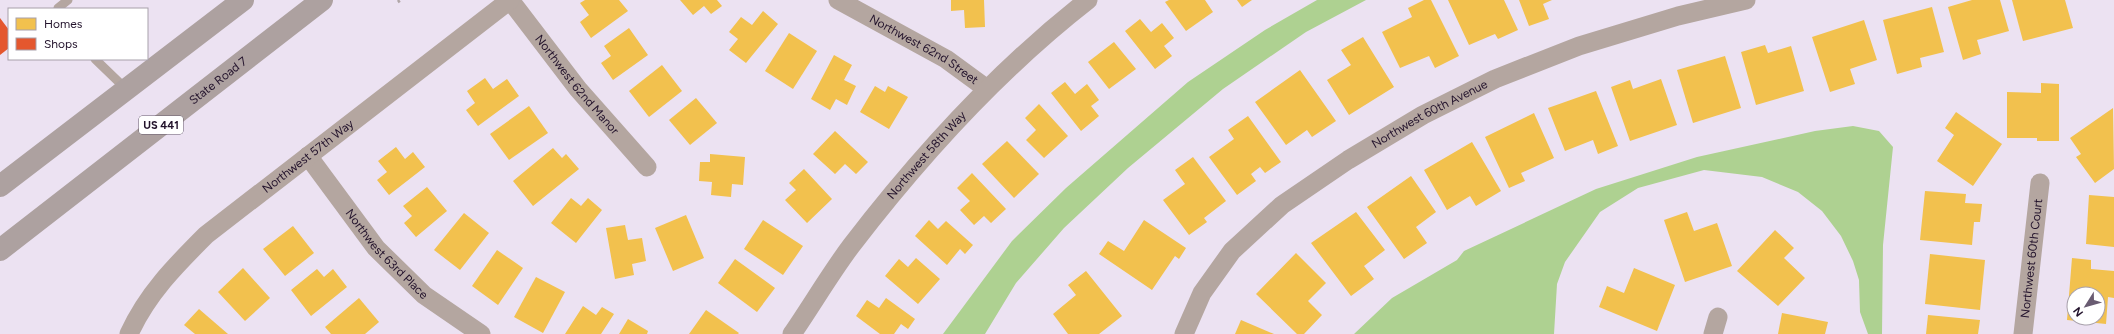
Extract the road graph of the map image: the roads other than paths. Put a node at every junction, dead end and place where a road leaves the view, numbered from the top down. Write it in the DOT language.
graph roads {
  1 [pos="68,0"];
  2 [pos="243,0"];
  3 [pos="322,0"];
  4 [pos="510,0"];
  5 [pos="838,0"];
  6 [pos="1088,0"];
  7 [pos="1746,0"];
  8 [pos="57,6"];
  9 [pos="96,60"];
  10 [pos="126,89"];
  11 [pos="987,89"];
  12 [pos="308,156"];
  13 [pos="647,167"];
  14 [pos="2040,183"];
  15 [pos="0,186"];
  16 [pos="0,250"];
  17 [pos="129,334"];
  18 [pos="482,334"];
  19 [pos="792,334"];
  20 [pos="1184,334"];
  21 [pos="2023,334"];
  1 -- 8 [label="lane"];
  2 -- 10 [label="main road"];
  3 -- 16 [label="main road, State Road 7 / US 441"];
  4 -- 12 [label="street, Northwest 57th Way"];
  4 -- 13 [label="street, Northwest 62nd Manor"];
  5 -- 11 [label="street, Northwest 62nd Street"];
  6 -- 11 [label="street, Northwest 58th Way"];
  7 -- 20 [label="street, Northwest 60th Avenue"];
  9 -- 10 [label="lane"];
  10 -- 15 [label="main road"];
  11 -- 19 [label="street, Northwest 58th Way"];
  12 -- 17 [label="street, Northwest 57th Way"];
  12 -- 18 [label="street, Northwest 63rd Place"];
  14 -- 21 [label="street, Northwest 60th Court"];
}
